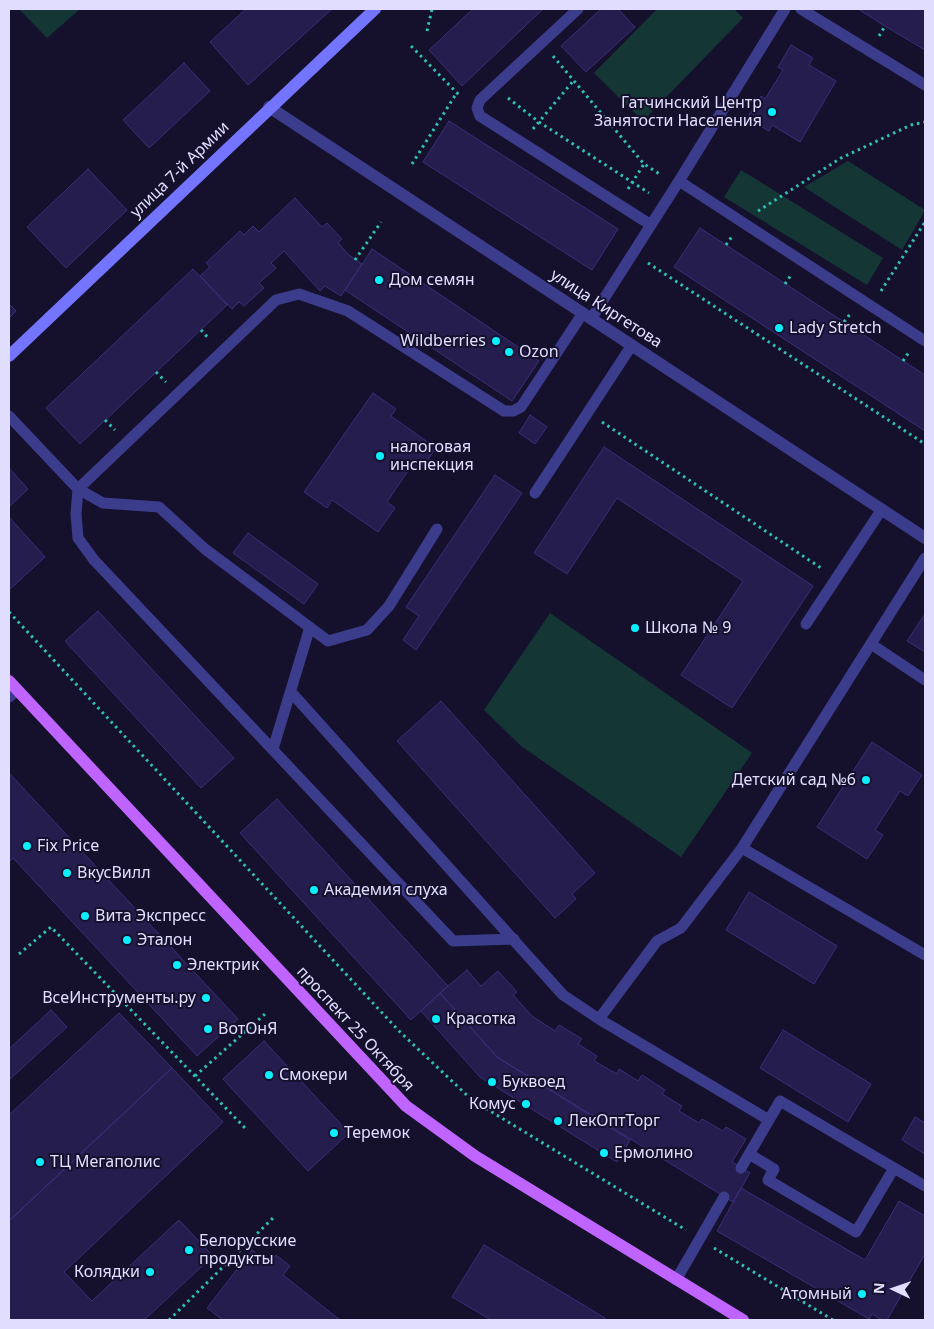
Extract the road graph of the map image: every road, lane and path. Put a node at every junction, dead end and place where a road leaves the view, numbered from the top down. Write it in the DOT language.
graph roads {
  1 [pos="375,9"];
  2 [pos="432,9"];
  3 [pos="578,9"];
  4 [pos="785,9"];
  5 [pos="801,9"];
  6 [pos="427,31"];
  7 [pos="542,42"];
  8 [pos="411,46"];
  9 [pos="574,80"];
  10 [pos="925,85"];
  11 [pos="494,87"];
  12 [pos="456,94"];
  13 [pos="269,108"];
  14 [pos="477,108"];
  15 [pos="925,121"];
  16 [pos="538,122"];
  17 [pos="522,143"];
  18 [pos="412,164"];
  19 [pos="644,164"];
  20 [pos="632,182"];
  21 [pos="677,183"];
  22 [pos="665,203"];
  23 [pos="618,204"];
  24 [pos="381,222"];
  25 [pos="741,222"];
  26 [pos="925,222"];
  27 [pos="651,225"];
  28 [pos="632,254"];
  29 [pos="355,260"];
  30 [pos="871,306"];
  31 [pos="587,316"];
  32 [pos="925,341"];
  33 [pos="632,346"];
  34 [pos="9,356"];
  35 [pos="588,413"];
  36 [pos="9,416"];
  37 [pos="925,444"];
  38 [pos="78,489"];
  39 [pos="535,493"];
  40 [pos="882,509"];
  41 [pos="437,529"];
  42 [pos="925,538"];
  43 [pos="925,558"];
  44 [pos="836,578"];
  45 [pos="9,612"];
  46 [pos="806,624"];
  47 [pos="310,627"];
  48 [pos="870,644"];
  49 [pos="925,680"];
  50 [pos="12,689"];
  51 [pos="291,692"];
  52 [pos="273,749"];
  53 [pos="742,848"];
  54 [pos="514,939"];
  55 [pos="20,954"];
  56 [pos="925,954"];
  57 [pos="264,1014"];
  58 [pos="598,1019"];
  59 [pos="195,1076"];
  60 [pos="769,1120"];
  61 [pos="245,1128"];
  62 [pos="749,1154"];
  63 [pos="741,1168"];
  64 [pos="894,1168"];
  65 [pos="925,1186"];
  66 [pos="724,1197"];
  67 [pos="274,1217"];
  68 [pos="699,1238"];
  69 [pos="676,1280"];
  70 [pos="169,1320"];
  71 [pos="743,1320"];
  72 [pos="833,1320"];
  1 -- 13 [label="street, улица 7-й Армии"];
  2 -- 6 [label="path"];
  3 -- 7 [label="lane"];
  4 -- 21 [label="lane"];
  5 -- 10 [label="lane"];
  7 -- 9 [label="path"];
  7 -- 11 [label="lane"];
  8 -- 12 [label="path"];
  9 -- 16 [label="path"];
  9 -- 19 [label="path"];
  11 -- 14 [label="lane"];
  11 -- 16 [label="path"];
  12 -- 14 [label="path"];
  12 -- 18 [label="path"];
  13 -- 31 [label="street, улица Киргетова"];
  13 -- 34 [label="street, улица 7-й Армии"];
  14 -- 17 [label="lane"];
  15 -- 25 [label="path"];
  16 -- 17 [label="path"];
  16 -- 20 [label="path"];
  17 -- 23 [label="lane"];
  19 -- 20 [label="path"];
  19 -- 21 [label="path"];
  20 -- 22 [label="path"];
  20 -- 23 [label="path"];
  21 -- 22 [label="lane"];
  21 -- 25 [label="lane"];
  22 -- 27 [label="lane"];
  23 -- 27 [label="lane"];
  24 -- 29 [label="path"];
  25 -- 30 [label="lane"];
  26 -- 30 [label="path"];
  27 -- 28 [label="lane"];
  28 -- 31 [label="lane"];
  28 -- 37 [label="path"];
  30 -- 32 [label="lane"];
  31 -- 33 [label="street, улица Киргетова"];
  31 -- 38 [label="lane"];
  33 -- 35 [label="lane"];
  33 -- 40 [label="street, улица Киргетова"];
  35 -- 39 [label="lane"];
  35 -- 44 [label="path"];
  36 -- 38 [label="lane"];
  38 -- 47 [label="lane"];
  38 -- 52 [label="lane"];
  40 -- 42 [label="street, улица Киргетова"];
  40 -- 44 [label="lane"];
  41 -- 47 [label="lane"];
  43 -- 48 [label="lane"];
  44 -- 46 [label="lane"];
  45 -- 68 [label="path"];
  47 -- 51 [label="lane"];
  48 -- 49 [label="lane"];
  48 -- 53 [label="lane"];
  50 -- 69 [label="main road, проспект 25 Октября"];
  51 -- 52 [label="lane"];
  51 -- 54 [label="lane"];
  52 -- 54 [label="lane"];
  53 -- 56 [label="lane"];
  53 -- 58 [label="lane"];
  54 -- 58 [label="lane"];
  55 -- 59 [label="path"];
  57 -- 59 [label="path"];
  58 -- 60 [label="lane"];
  59 -- 61 [label="path"];
  60 -- 62 [label="lane"];
  60 -- 64 [label="lane"];
  62 -- 63 [label="lane"];
  62 -- 64 [label="lane"];
  64 -- 65 [label="lane"];
  66 -- 68 [label="lane"];
  67 -- 70 [label="path"];
  68 -- 69 [label="lane"];
  68 -- 72 [label="path"];
  69 -- 71 [label="main road, проспект 25 Октября"];
}
